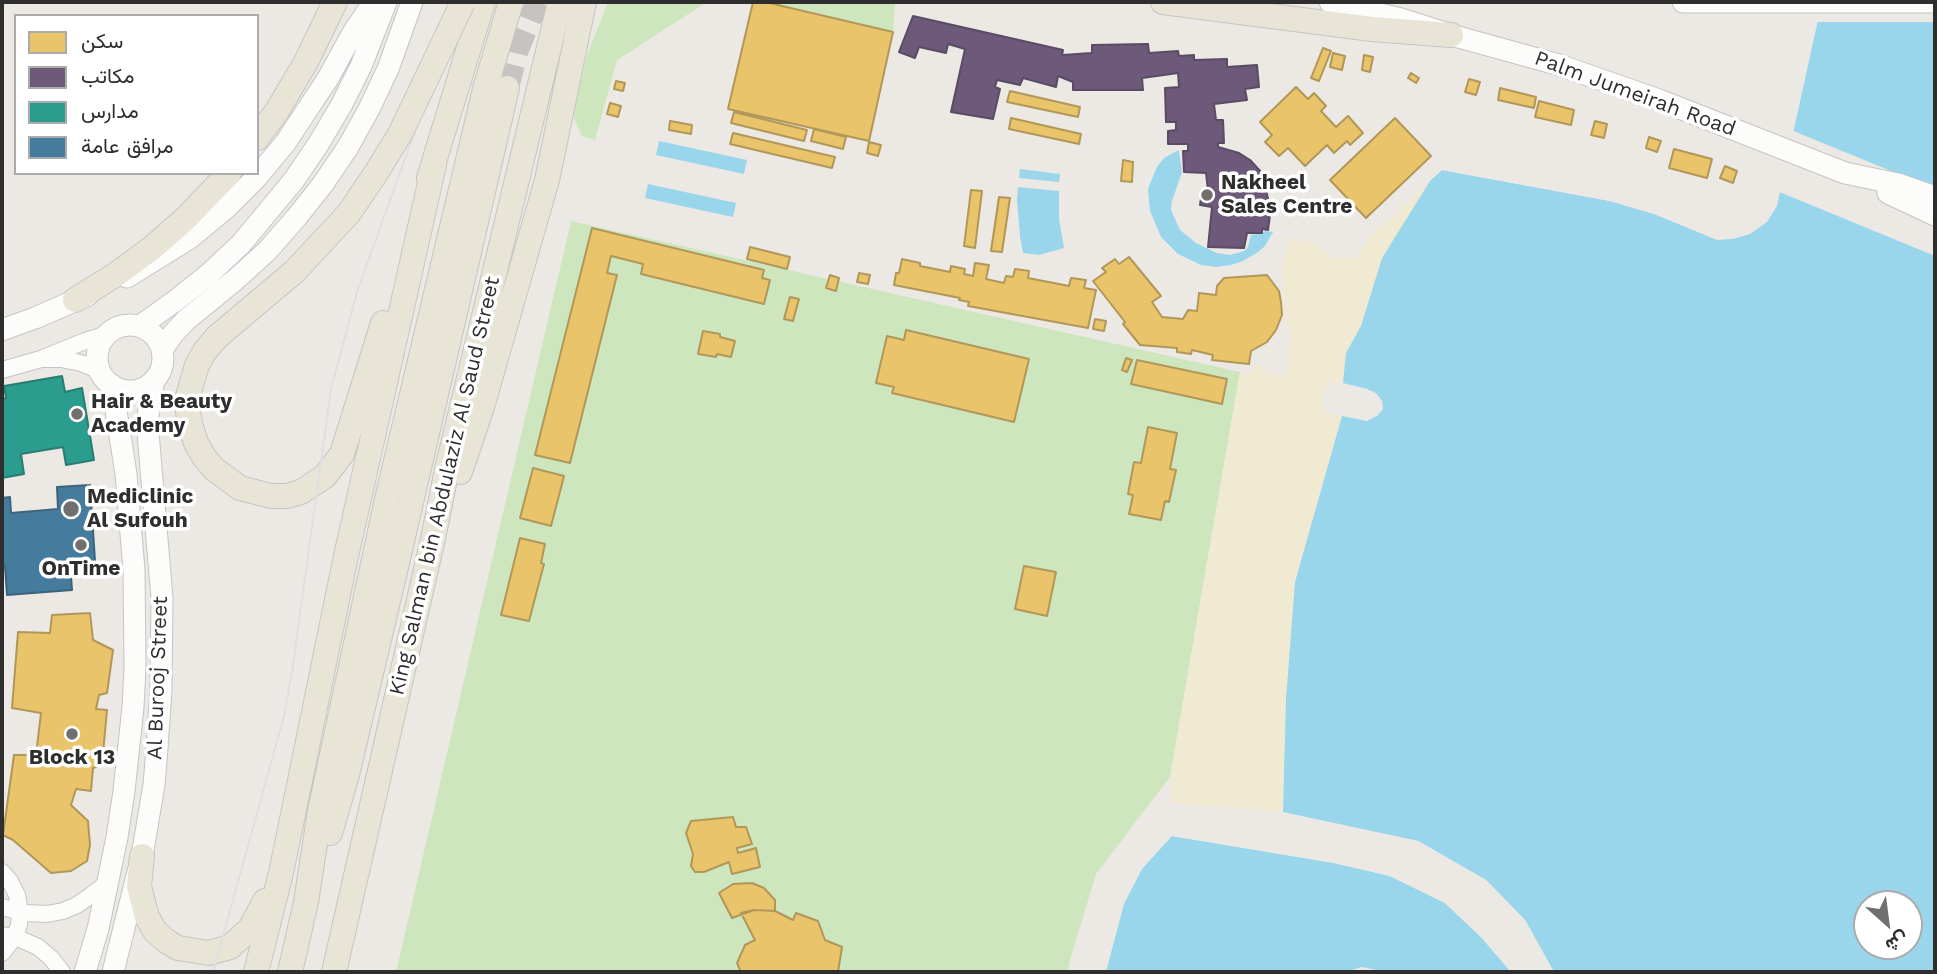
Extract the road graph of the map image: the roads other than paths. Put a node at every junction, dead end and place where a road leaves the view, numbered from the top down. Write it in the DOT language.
graph roads {
  1 [pos="335,2"];
  2 [pos="374,2"];
  3 [pos="386,2"];
  4 [pos="412,2"];
  5 [pos="463,2"];
  6 [pos="483,2"];
  7 [pos="511,2"];
  8 [pos="560,2"];
  9 [pos="584,2"];
  10 [pos="592,2"];
  11 [pos="1163,2"];
  12 [pos="1330,2"];
  13 [pos="1683,2"];
  14 [pos="1935,2"];
  15 [pos="1451,35"];
  16 [pos="576,46"];
  17 [pos="507,88"];
  18 [pos="259,135"];
  19 [pos="434,165"];
  20 [pos="259,173"];
  21 [pos="1845,173"];
  22 [pos="227,175"];
  23 [pos="257,175"];
  24 [pos="1935,197"];
  25 [pos="1935,215"];
  26 [pos="75,300"];
  27 [pos="139,326"];
  28 [pos="2,330"];
  29 [pos="107,334"];
  30 [pos="162,350"];
  31 [pos="41,359"];
  32 [pos="2,370"];
  33 [pos="106,378"];
  34 [pos="154,380"];
  35 [pos="434,534"];
  36 [pos="142,856"];
  37 [pos="2,872"];
  38 [pos="281,873"];
  39 [pos="108,882"];
  40 [pos="306,902"];
  41 [pos="2,907"];
  42 [pos="20,911"];
  43 [pos="8,937"];
  44 [pos="2,953"];
  45 [pos="62,972"];
  46 [pos="86,972"];
  47 [pos="113,972"];
  48 [pos="256,972"];
  49 [pos="290,972"];
  50 [pos="334,972"];
  1 -- 18 [label="main road"];
  2 -- 20 [label="street"];
  3 -- 27 [label="street"];
  4 -- 30 [label="street"];
  5 -- 19 [label="main road, bridge"];
  6 -- 19 [label="main road"];
  7 -- 40 [label="main road"];
  8 -- 35 [label="main road, King Salman bin Abdulaziz Al Saud Street"];
  9 -- 16 [label="main road"];
  10 -- 16 [label="main road"];
  11 -- 15 [label="main road"];
  12 -- 15 [label="street, Palm Jumeirah Road"];
  13 -- 14 [label="street"];
  15 -- 21 [label="street, Palm Jumeirah Road"];
  16 -- 35 [label="main road"];
  17 -- 40 [label="main road"];
  19 -- 38 [label="main road"];
  21 -- 24 [label="street, Palm Jumeirah Road"];
  21 -- 25 [label="street"];
  22 -- 26 [label="main road"];
  23 -- 26 [label="street"];
  26 -- 28 [label="street"];
  27 -- 29 [label="street"];
  27 -- 30 [label="street"];
  29 -- 31 [label="street"];
  29 -- 33 [label="street"];
  30 -- 34 [label="street"];
  31 -- 32 [label="street"];
  31 -- 33 [label="street"];
  33 -- 34 [label="street"];
  33 -- 39 [label="street, Al Burooj Street"];
  34 -- 36 [label="street, Al Burooj Street"];
  35 -- 50 [label="main road, King Salman bin Abdulaziz Al Saud Street"];
  36 -- 38 [label="main road"];
  36 -- 47 [label="street, Al Burooj Street"];
  37 -- 42 [label="street"];
  38 -- 48 [label="main road"];
  39 -- 42 [label="street"];
  39 -- 46 [label="street, Al Burooj Street"];
  40 -- 49 [label="main road"];
  41 -- 42 [label="street"];
  42 -- 43 [label="street"];
  43 -- 44 [label="street"];
  43 -- 45 [label="street"];
}
